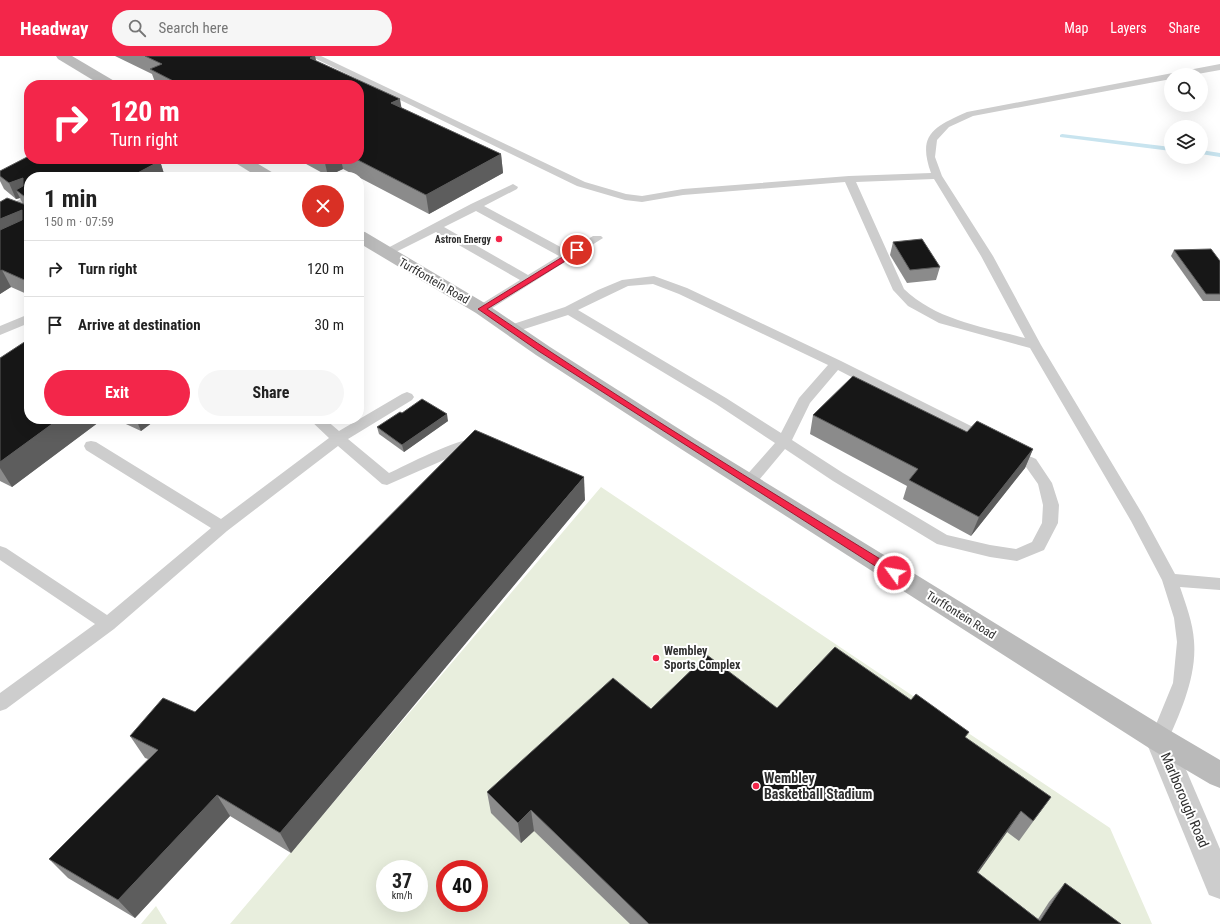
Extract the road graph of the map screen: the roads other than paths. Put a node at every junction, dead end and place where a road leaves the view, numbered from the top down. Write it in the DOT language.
graph roads {
  1 [pos="63,56"];
  2 [pos="314,56"];
  3 [pos="1220,67"];
  4 [pos="1208,69"];
  5 [pos="1164,77"];
  6 [pos="103,80"];
  7 [pos="247,164"];
  8 [pos="261,172"];
  9 [pos="937,176"];
  10 [pos="849,179"];
  11 [pos="513,187"];
  12 [pos="24,201"];
  13 [pos="475,206"];
  14 [pos="0,213"];
  15 [pos="436,226"];
  16 [pos="597,238"];
  17 [pos="364,239"];
  18 [pos="386,253"];
  19 [pos="568,256"];
  20 [pos="528,280"];
  21 [pos="482,309"];
  22 [pos="569,310"];
  23 [pos="24,320"];
  24 [pos="512,329"];
  25 [pos="0,331"];
  26 [pos="1035,345"];
  27 [pos="836,364"];
  28 [pos="407,397"];
  29 [pos="364,423"];
  30 [pos="322,424"];
  31 [pos="362,424"];
  32 [pos="338,438"];
  33 [pos="784,441"];
  34 [pos="492,442"];
  35 [pos="91,446"];
  36 [pos="749,482"];
  37 [pos="222,527"];
  38 [pos="0,552"];
  39 [pos="1170,580"];
  40 [pos="1220,584"];
  41 [pos="108,624"];
  42 [pos="0,703"];
  43 [pos="1159,739"];
  44 [pos="1220,775"];
  45 [pos="1220,884"];
  1 -- 6 [label="street"];
  2 -- 10 [label="lane"];
  3 -- 4 [label="lane"];
  5 -- 9 [label="lane"];
  7 -- 8 [label="street"];
  9 -- 10 [label="lane"];
  9 -- 26 [label="lane"];
  10 -- 26 [label="lane"];
  11 -- 13 [label="lane"];
  12 -- 14 [label="lane"];
  13 -- 15 [label="lane"];
  13 -- 19 [label="lane"];
  15 -- 18 [label="lane"];
  15 -- 20 [label="lane"];
  16 -- 19 [label="lane"];
  17 -- 18 [label="street, Turffontein Road"];
  18 -- 21 [label="street, Turffontein Road"];
  19 -- 20 [label="lane"];
  20 -- 21 [label="lane"];
  21 -- 24 [label="street, Turffontein Road"];
  22 -- 24 [label="lane"];
  22 -- 27 [label="lane"];
  22 -- 33 [label="lane"];
  23 -- 25 [label="lane"];
  24 -- 36 [label="street, Turffontein Road"];
  26 -- 39 [label="lane"];
  27 -- 33 [label="lane"];
  27 -- 33 [label="lane"];
  28 -- 29 [label="lane"];
  30 -- 32 [label="lane"];
  31 -- 32 [label="lane"];
  32 -- 34 [label="lane"];
  32 -- 37 [label="lane"];
  33 -- 36 [label="lane"];
  35 -- 37 [label="lane"];
  36 -- 43 [label="street, Turffontein Road"];
  37 -- 41 [label="lane"];
  38 -- 41 [label="lane"];
  39 -- 40 [label="lane"];
  39 -- 43 [label="lane"];
  41 -- 42 [label="lane"];
  43 -- 44 [label="street, Turffontein Road"];
  43 -- 45 [label="street, Marlborough Road"];
}
